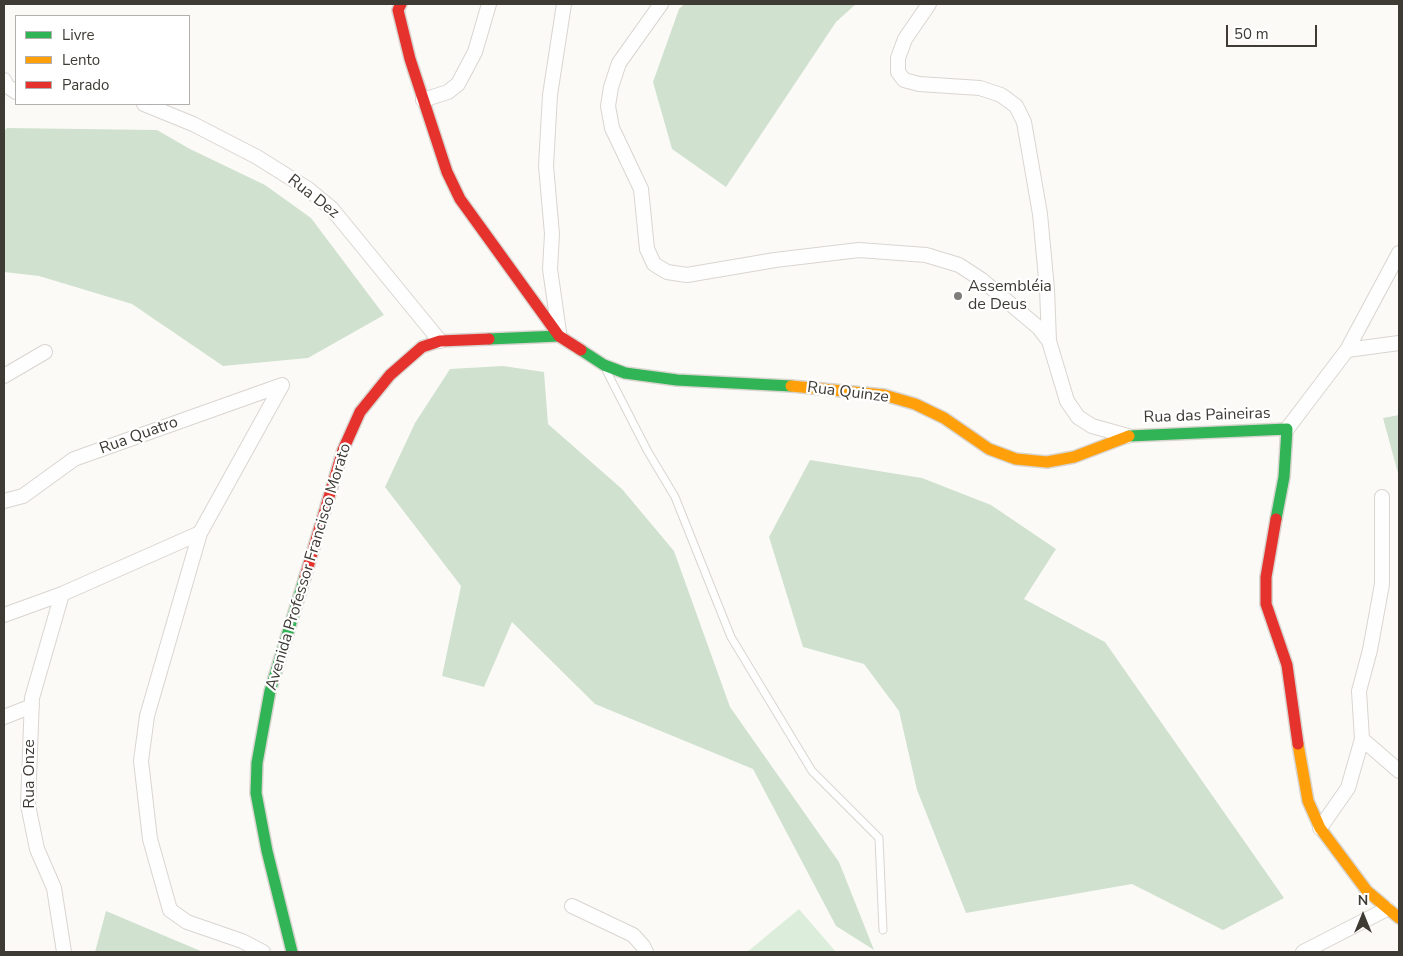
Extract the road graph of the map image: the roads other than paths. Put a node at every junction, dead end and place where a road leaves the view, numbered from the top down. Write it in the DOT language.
graph roads {
  1 [pos="489,4"];
  2 [pos="564,4"];
  3 [pos="661,4"];
  4 [pos="929,4"];
  5 [pos="398,6"];
  6 [pos="4,80"];
  7 [pos="15,91"];
  8 [pos="423,100"];
  9 [pos="146,105"];
  10 [pos="1399,253"];
  11 [pos="559,336"];
  12 [pos="440,341"];
  13 [pos="1049,341"];
  14 [pos="1399,343"];
  15 [pos="1347,350"];
  16 [pos="45,352"];
  17 [pos="604,365"];
  18 [pos="4,376"];
  19 [pos="1287,429"];
  20 [pos="1128,436"];
  21 [pos="1382,497"];
  22 [pos="4,502"];
  23 [pos="200,533"];
  24 [pos="62,594"];
  25 [pos="4,615"];
  26 [pos="32,706"];
  27 [pos="4,717"];
  28 [pos="1362,739"];
  29 [pos="1399,771"];
  30 [pos="1320,828"];
  31 [pos="572,906"];
  32 [pos="1386,909"];
  33 [pos="1399,918"];
  34 [pos="882,930"];
  35 [pos="64,952"];
  36 [pos="263,952"];
  37 [pos="292,952"];
  38 [pos="646,952"];
  39 [pos="1303,952"];
  1 -- 8 [label="street"];
  2 -- 11 [label="street"];
  3 -- 13 [label="street"];
  4 -- 13 [label="street"];
  5 -- 8 [label="street"];
  6 -- 7 [label="street"];
  8 -- 11 [label="street"];
  9 -- 12 [label="street, Rua Dez"];
  10 -- 15 [label="street"];
  11 -- 12 [label="street, Avenida Professor Francisco Morato"];
  11 -- 17 [label="street, Rua Quinze"];
  12 -- 37 [label="street, Avenida Professor Francisco Morato"];
  13 -- 20 [label="street"];
  14 -- 15 [label="street"];
  15 -- 19 [label="street"];
  16 -- 18 [label="street"];
  17 -- 20 [label="street, Rua Quinze"];
  17 -- 34 [label="lane"];
  19 -- 20 [label="street, Rua das Paineiras"];
  19 -- 30 [label="street"];
  21 -- 28 [label="street"];
  22 -- 23 [label="street, Rua Quatro"];
  23 -- 24 [label="street"];
  23 -- 36 [label="street"];
  24 -- 25 [label="street"];
  24 -- 26 [label="street, Rua Onze"];
  26 -- 27 [label="street"];
  26 -- 35 [label="street, Rua Onze"];
  28 -- 29 [label="street"];
  28 -- 30 [label="street"];
  30 -- 32 [label="street"];
  31 -- 38 [label="street"];
  32 -- 33 [label="street"];
  32 -- 39 [label="street"];
}
